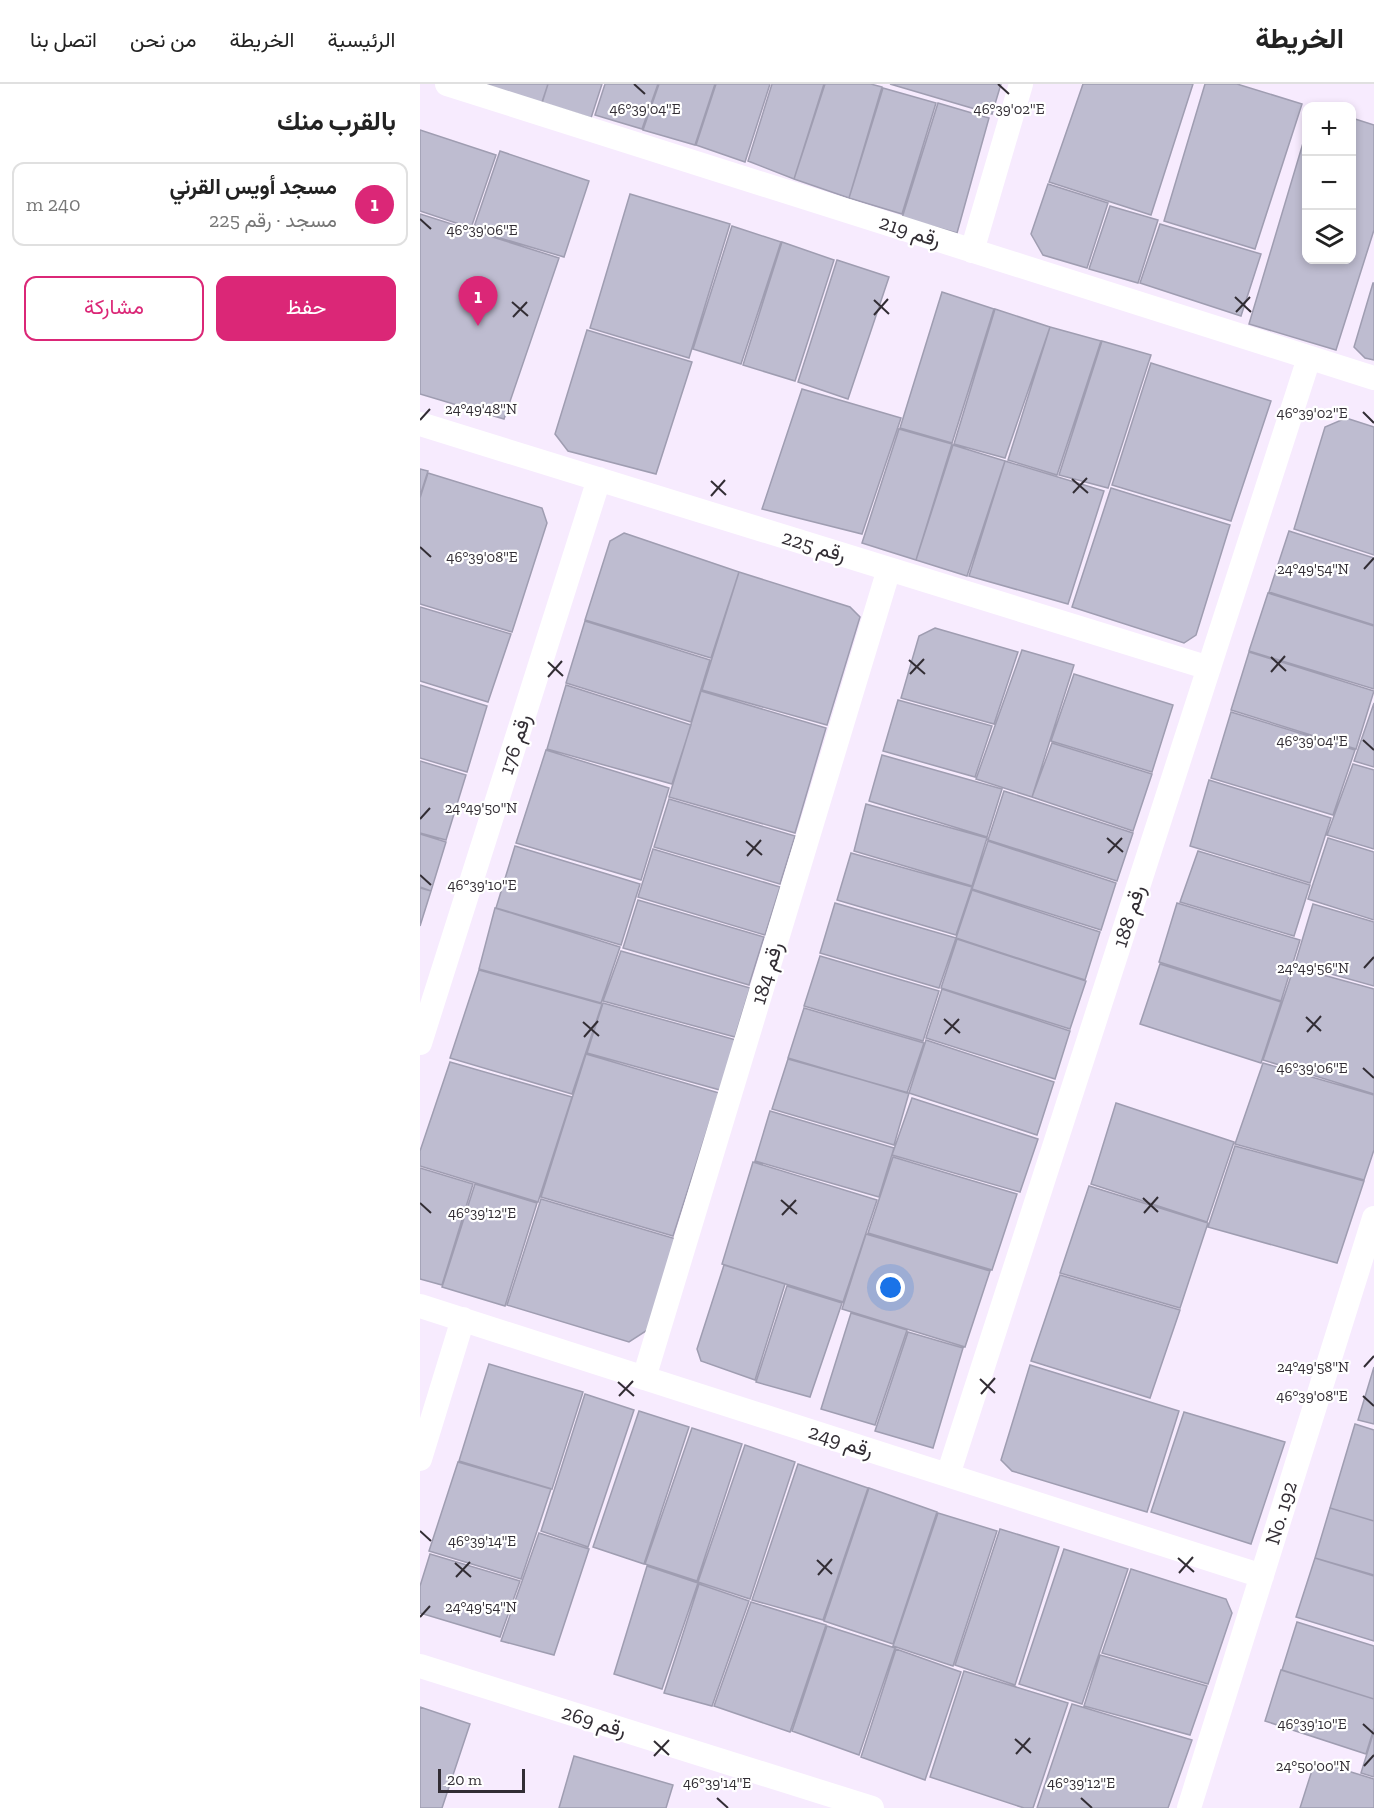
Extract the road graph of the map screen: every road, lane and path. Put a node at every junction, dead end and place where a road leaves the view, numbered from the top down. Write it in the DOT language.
graph roads {
  1 [pos="447,84"];
  2 [pos="1021,84"];
  3 [pos="972,251"];
  4 [pos="1310,358"];
  5 [pos="1374,378"];
  6 [pos="420,424"];
  7 [pos="599,479"];
  8 [pos="889,569"];
  9 [pos="1209,668"];
  10 [pos="420,1043"];
  11 [pos="1374,1218"];
  12 [pos="420,1306"];
  13 [pos="463,1319"];
  14 [pos="645,1378"];
  15 [pos="420,1459"];
  16 [pos="948,1475"];
  17 [pos="1262,1576"];
  18 [pos="420,1666"];
  19 [pos="872,1808"];
  20 [pos="1189,1808"];
  1 -- 3 [label="street, رقم 219"];
  2 -- 3 [label="street"];
  3 -- 4 [label="street, رقم 219"];
  4 -- 5 [label="street, رقم 219"];
  4 -- 9 [label="street, رقم 188"];
  6 -- 7 [label="street, رقم 225"];
  7 -- 8 [label="street, رقم 225"];
  7 -- 10 [label="street, رقم 176"];
  8 -- 9 [label="street, رقم 225"];
  8 -- 14 [label="street, رقم 184"];
  9 -- 16 [label="street, رقم 188"];
  11 -- 17 [label="street, No. 192"];
  12 -- 13 [label="street, رقم 249"];
  13 -- 14 [label="street, رقم 249"];
  13 -- 15 [label="street"];
  14 -- 16 [label="street, رقم 249"];
  16 -- 17 [label="street, رقم 249"];
  17 -- 20 [label="street, No. 192"];
  18 -- 19 [label="street, رقم 269"];
}
